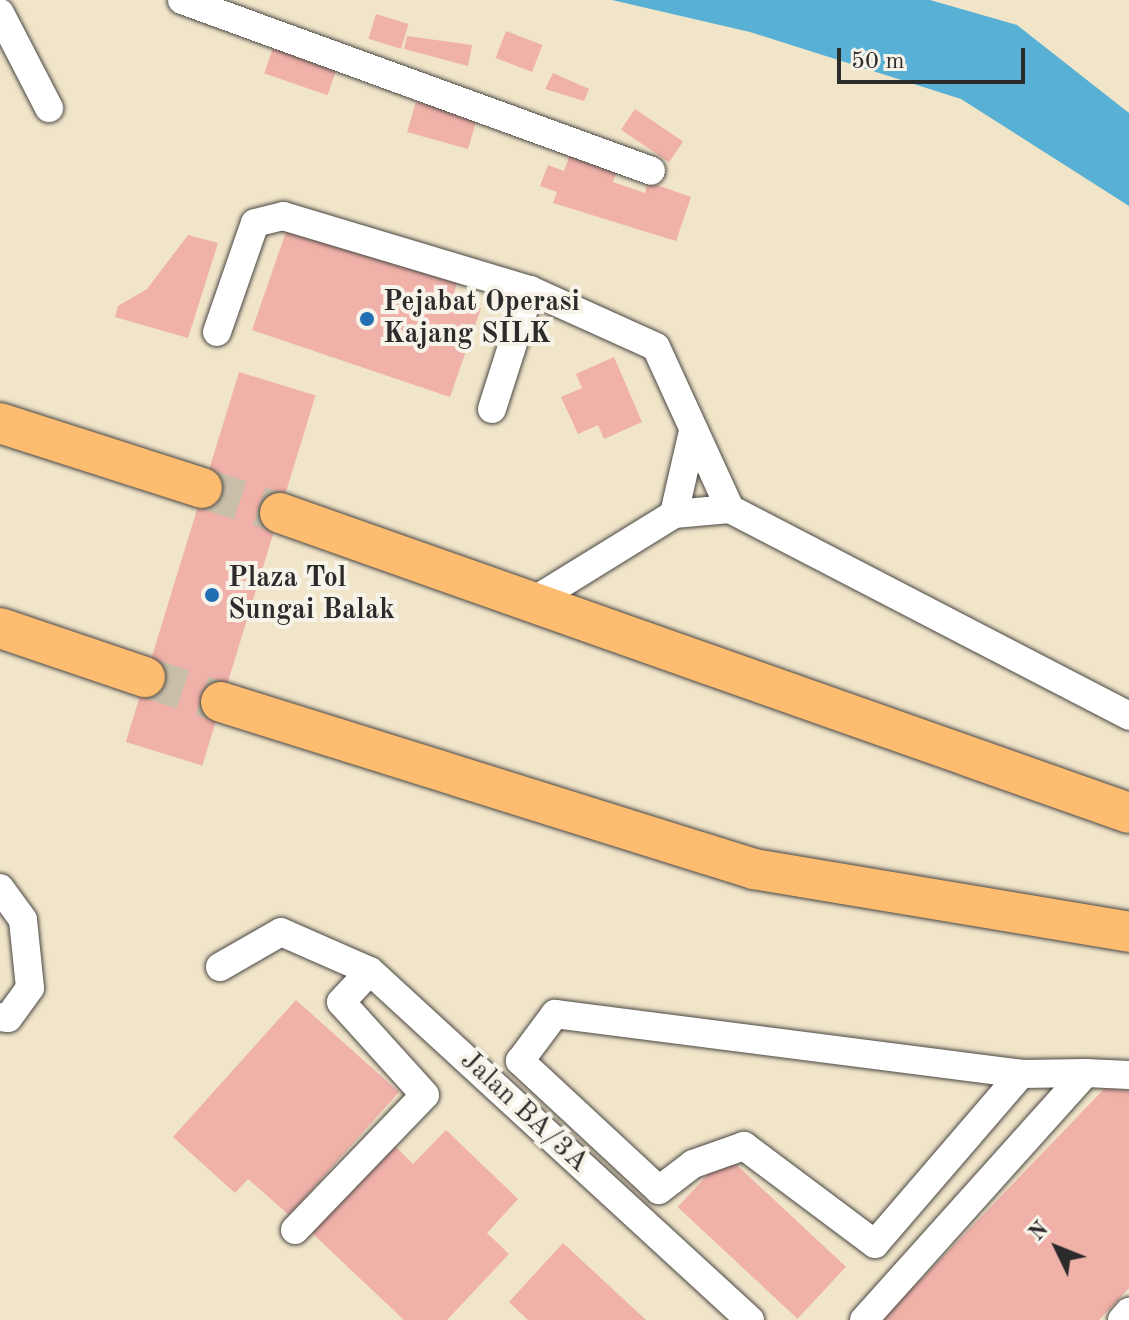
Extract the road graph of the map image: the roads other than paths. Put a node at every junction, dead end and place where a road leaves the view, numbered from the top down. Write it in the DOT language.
graph roads {
  1 [pos="182,0"];
  2 [pos="0,13"];
  3 [pos="49,108"];
  4 [pos="651,171"];
  5 [pos="530,290"];
  6 [pos="217,332"];
  7 [pos="492,409"];
  8 [pos="0,423"];
  9 [pos="693,431"];
  10 [pos="202,488"];
  11 [pos="730,509"];
  12 [pos="280,513"];
  13 [pos="674,514"];
  14 [pos="535,600"];
  15 [pos="0,628"];
  16 [pos="145,677"];
  17 [pos="221,702"];
  18 [pos="1129,716"];
  19 [pos="1129,813"];
  20 [pos="0,888"];
  21 [pos="1129,932"];
  22 [pos="220,967"];
  23 [pos="370,971"];
  24 [pos="0,1017"];
  25 [pos="1086,1073"];
  26 [pos="1021,1074"];
  27 [pos="1129,1075"];
  28 [pos="295,1230"];
  29 [pos="1129,1312"];
  30 [pos="750,1320"];
  31 [pos="864,1320"];
  32 [pos="1122,1320"];
  1 -- 4 [label="street"];
  2 -- 3 [label="street"];
  5 -- 6 [label="street"];
  5 -- 7 [label="street"];
  5 -- 9 [label="street"];
  8 -- 10 [label="highway"];
  9 -- 11 [label="street"];
  9 -- 13 [label="street"];
  11 -- 13 [label="street"];
  11 -- 18 [label="street"];
  12 -- 14 [label="highway"];
  13 -- 14 [label="street"];
  14 -- 19 [label="highway"];
  15 -- 16 [label="highway"];
  17 -- 21 [label="highway"];
  20 -- 24 [label="street"];
  22 -- 23 [label="street, Jalan BA/3A"];
  23 -- 28 [label="street"];
  23 -- 30 [label="street, Jalan BA/3A"];
  25 -- 26 [label="street"];
  25 -- 27 [label="street"];
  25 -- 31 [label="street"];
  26 -- 26 [label="street"];
  29 -- 32 [label="street"];
}
